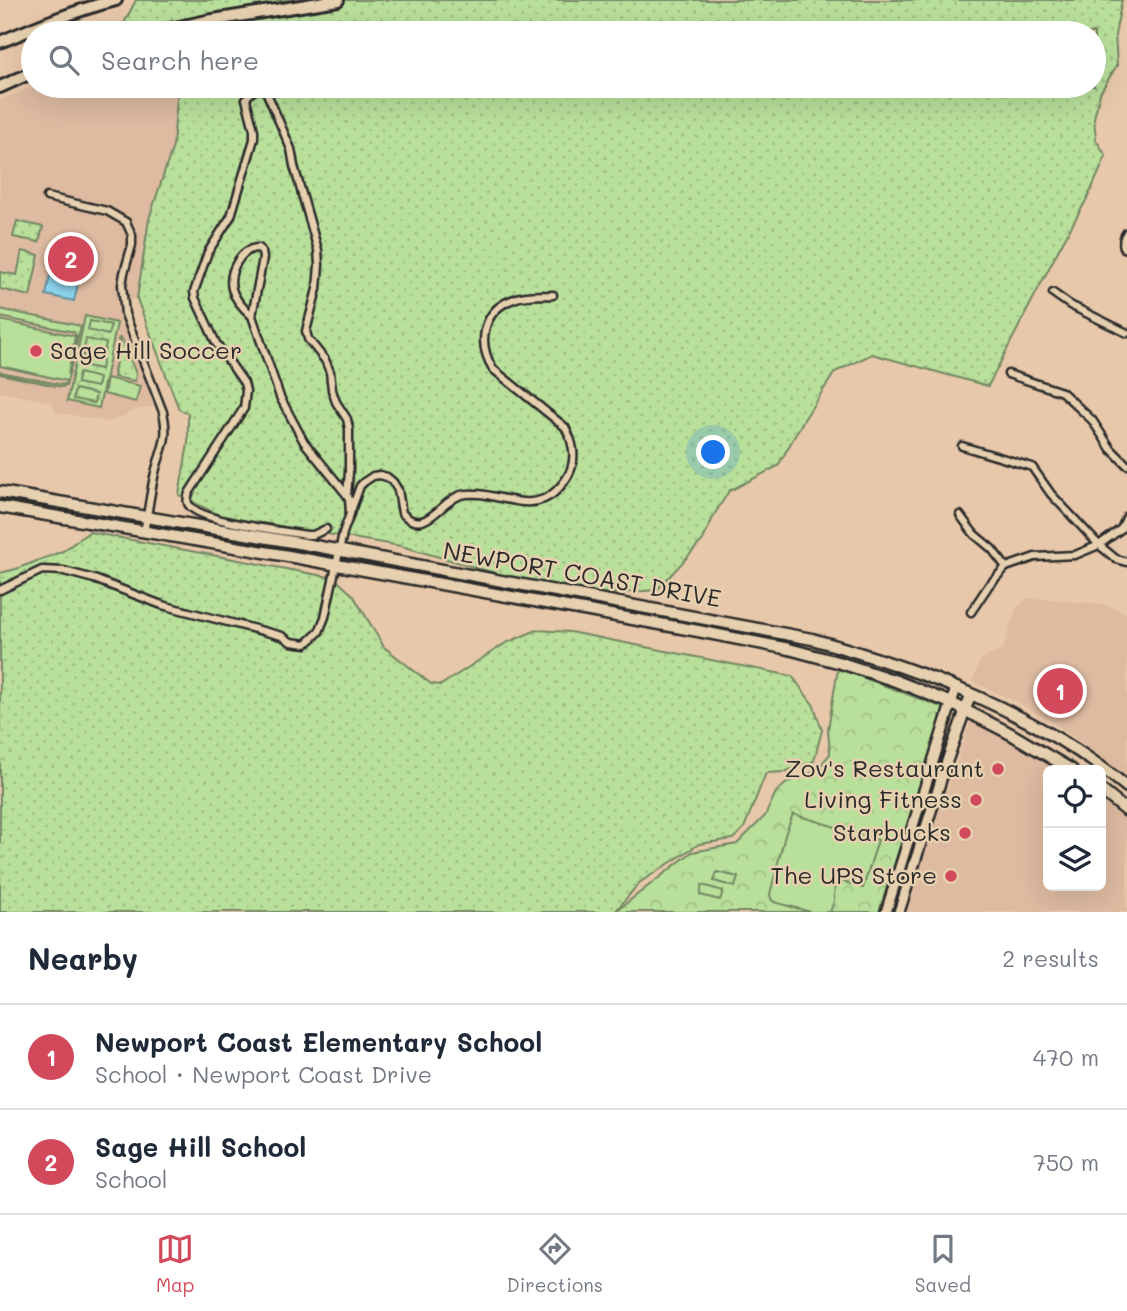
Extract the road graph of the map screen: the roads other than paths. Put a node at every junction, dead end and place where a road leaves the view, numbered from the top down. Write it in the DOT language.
graph roads {
  1 [pos="116,0"];
  2 [pos="338,0"];
  3 [pos="50,21"];
  4 [pos="207,21"];
  5 [pos="21,33"];
  6 [pos="0,42"];
  7 [pos="21,77"];
  8 [pos="0,87"];
  9 [pos="246,98"];
  10 [pos="269,98"];
  11 [pos="47,197"];
  12 [pos="1127,232"];
  13 [pos="1127,249"];
  14 [pos="1053,293"];
  15 [pos="553,295"];
  16 [pos="252,316"];
  17 [pos="1127,333"];
  18 [pos="1008,374"];
  19 [pos="962,446"];
  20 [pos="1127,465"];
  21 [pos="0,492"];
  22 [pos="346,495"];
  23 [pos="0,507"];
  24 [pos="350,514"];
  25 [pos="960,515"];
  26 [pos="1127,516"];
  27 [pos="147,517"];
  28 [pos="326,529"];
  29 [pos="144,532"];
  30 [pos="1099,545"];
  31 [pos="339,551"];
  32 [pos="1127,562"];
  33 [pos="336,565"];
  34 [pos="1006,567"];
  35 [pos="0,590"];
  36 [pos="971,612"];
  37 [pos="956,688"];
  38 [pos="971,694"];
  39 [pos="951,703"];
  40 [pos="966,709"];
  41 [pos="1063,765"];
  42 [pos="1127,787"];
  43 [pos="1106,794"];
  44 [pos="1127,811"];
  45 [pos="886,912"];
  46 [pos="900,912"];
  1 -- 3 [label="highway"];
  2 -- 4 [label="highway"];
  5 -- 6 [label="highway"];
  7 -- 8 [label="highway"];
  9 -- 28 [label="street"];
  10 -- 22 [label="street"];
  11 -- 27 [label="street"];
  12 -- 13 [label="street"];
  14 -- 17 [label="street"];
  15 -- 24 [label="street"];
  16 -- 16 [label="street"];
  16 -- 22 [label="street"];
  18 -- 20 [label="street"];
  19 -- 30 [label="street"];
  21 -- 27 [label="main road, NEWPORT COAST DRIVE"];
  22 -- 24 [label="street"];
  23 -- 29 [label="main road, NEWPORT COAST DRIVE"];
  24 -- 31 [label="street"];
  25 -- 34 [label="street"];
  26 -- 30 [label="street"];
  27 -- 29 [label="street"];
  27 -- 31 [label="main road, NEWPORT COAST DRIVE"];
  29 -- 33 [label="main road, NEWPORT COAST DRIVE"];
  30 -- 32 [label="street"];
  30 -- 34 [label="street"];
  31 -- 33 [label="street"];
  31 -- 37 [label="main road, NEWPORT COAST DRIVE"];
  33 -- 35 [label="street"];
  33 -- 39 [label="main road, NEWPORT COAST DRIVE"];
  34 -- 36 [label="street"];
  37 -- 38 [label="main road, NEWPORT COAST DRIVE"];
  37 -- 39 [label="main road"];
  38 -- 40 [label="main road"];
  38 -- 42 [label="main road, NEWPORT COAST DRIVE"];
  39 -- 40 [label="main road, NEWPORT COAST DRIVE"];
  39 -- 45 [label="main road"];
  40 -- 41 [label="main road, NEWPORT COAST DRIVE"];
  40 -- 46 [label="main road"];
  43 -- 44 [label="main road"];
}
